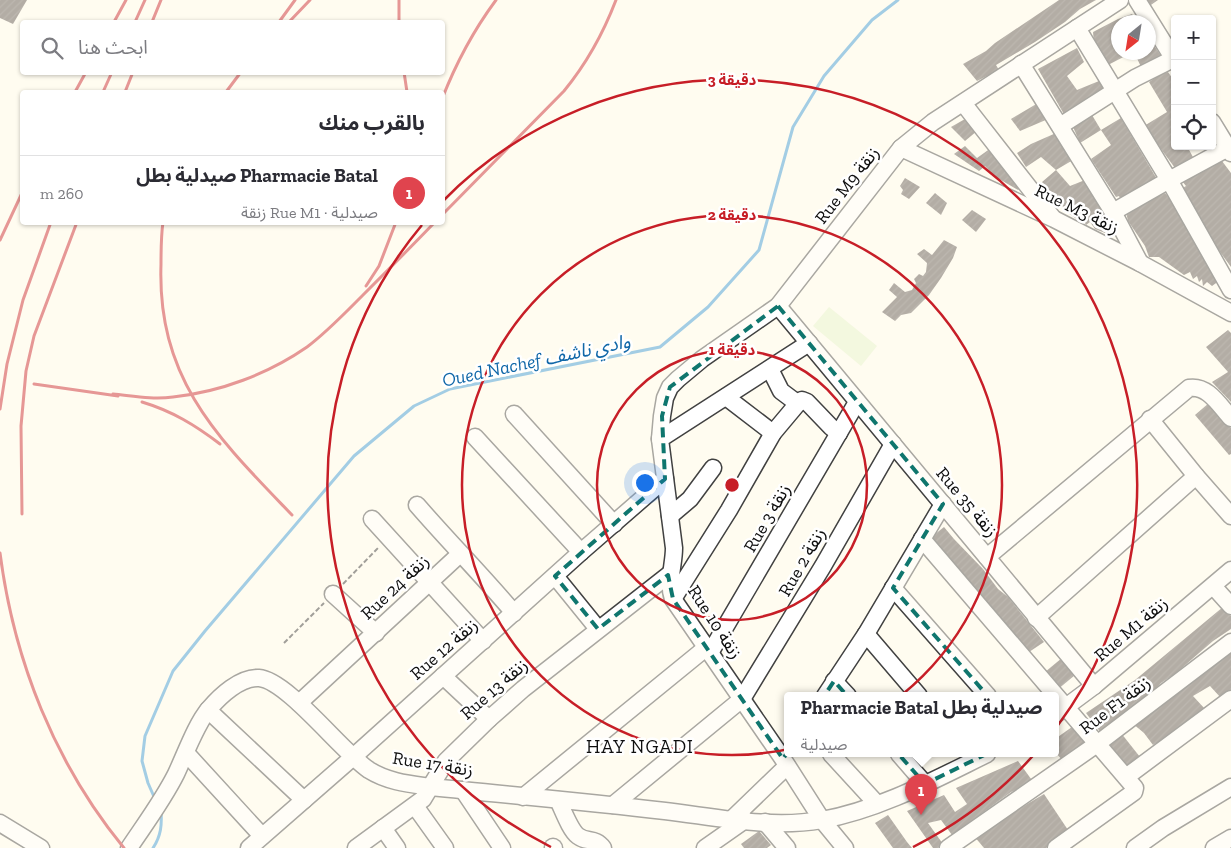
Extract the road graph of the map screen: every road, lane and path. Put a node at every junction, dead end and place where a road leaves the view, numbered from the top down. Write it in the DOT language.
graph roads {
  1 [pos="1120,0"];
  2 [pos="1137,0"];
  3 [pos="1077,28"];
  4 [pos="1171,55"];
  5 [pos="1171,61"];
  6 [pos="1021,64"];
  7 [pos="1116,91"];
  8 [pos="963,103"];
  9 [pos="1060,126"];
  10 [pos="1216,128"];
  11 [pos="901,148"];
  12 [pos="1230,150"];
  13 [pos="1169,180"];
  14 [pos="1113,212"];
  15 [pos="1054,219"];
  16 [pos="1140,263"];
  17 [pos="1231,290"];
  18 [pos="778,306"];
  19 [pos="1226,310"];
  20 [pos="1231,320"];
  21 [pos="809,343"];
  22 [pos="770,369"];
  23 [pos="726,397"];
  24 [pos="857,402"];
  25 [pos="798,404"];
  26 [pos="514,414"];
  27 [pos="1231,418"];
  28 [pos="1150,419"];
  29 [pos="773,433"];
  30 [pos="839,433"];
  31 [pos="475,437"];
  32 [pos="660,439"];
  33 [pos="893,444"];
  34 [pos="713,468"];
  35 [pos="1196,476"];
  36 [pos="665,479"];
  37 [pos="943,504"];
  38 [pos="417,505"];
  39 [pos="670,516"];
  40 [pos="1231,516"];
  41 [pos="372,519"];
  42 [pos="614,524"];
  43 [pos="922,539"];
  44 [pos="581,552"];
  45 [pos="460,554"];
  46 [pos="987,557"];
  47 [pos="1231,570"];
  48 [pos="671,573"];
  49 [pos="554,576"];
  50 [pos="430,583"];
  51 [pos="1213,586"];
  52 [pos="893,588"];
  53 [pos="333,594"];
  54 [pos="673,599"];
  55 [pos="1231,606"];
  56 [pos="514,613"];
  57 [pos="1036,618"];
  58 [pos="598,629"];
  59 [pos="376,633"];
  60 [pos="866,634"];
  61 [pos="483,641"];
  62 [pos="1231,642"];
  63 [pos="709,650"];
  64 [pos="443,676"];
  65 [pos="834,681"];
  66 [pos="1094,686"];
  67 [pos="827,692"];
  68 [pos="844,692"];
  69 [pos="916,692"];
  70 [pos="984,692"];
  71 [pos="1045,692"];
  72 [pos="742,699"];
  73 [pos="1231,699"];
  74 [pos="299,703"];
  75 [pos="208,710"];
  76 [pos="1060,711"];
  77 [pos="489,719"];
  78 [pos="1097,744"];
  79 [pos="186,753"];
  80 [pos="784,756"];
  81 [pos="834,757"];
  82 [pos="902,757"];
  83 [pos="975,757"];
  84 [pos="352,758"];
  85 [pos="786,759"];
  86 [pos="1126,777"];
  87 [pos="925,784"];
  88 [pos="432,787"];
  89 [pos="1231,787"];
  90 [pos="463,790"];
  91 [pos="524,797"];
  92 [pos="304,800"];
  93 [pos="558,800"];
  94 [pos="877,804"];
  95 [pos="613,805"];
  96 [pos="415,806"];
  97 [pos="738,820"];
  98 [pos="822,820"];
  99 [pos="765,822"];
  100 [pos="0,823"];
  101 [pos="383,828"];
  102 [pos="262,836"];
  103 [pos="1231,838"];
  104 [pos="42,848"];
  105 [pos="129,848"];
  106 [pos="249,848"];
  107 [pos="356,848"];
  108 [pos="397,848"];
  109 [pos="446,848"];
  110 [pos="502,848"];
  111 [pos="603,848"];
  112 [pos="705,848"];
  113 [pos="787,848"];
  114 [pos="845,848"];
  115 [pos="948,848"];
  116 [pos="1056,848"];
  117 [pos="1135,848"];
  118 [pos="1214,848"];
  1 -- 3 [label="street, Rue M9 زنقة"];
  2 -- 4 [label="street"];
  3 -- 6 [label="street, Rue M9 زنقة"];
  3 -- 7 [label="street"];
  5 -- 7 [label="street"];
  6 -- 8 [label="street, Rue M9 زنقة"];
  6 -- 9 [label="street"];
  7 -- 9 [label="street"];
  7 -- 13 [label="street"];
  8 -- 11 [label="street, Rue M9 زنقة"];
  8 -- 15 [label="street"];
  9 -- 14 [label="street"];
  10 -- 12 [label="street"];
  11 -- 15 [label="street, Rue M3 زنقة"];
  11 -- 18 [label="street, Rue M9 زنقة"];
  12 -- 13 [label="street"];
  13 -- 14 [label="street"];
  13 -- 17 [label="street"];
  14 -- 16 [label="street"];
  15 -- 16 [label="street, Rue M3 زنقة"];
  16 -- 19 [label="street, Rue M3 زنقة"];
  18 -- 21 [label="street, Rue 35 زنقة"];
  18 -- 32 [label="street, Rue M9 زنقة"];
  19 -- 20 [label="street"];
  21 -- 22 [label="street"];
  21 -- 24 [label="street, Rue 35 زنقة"];
  22 -- 23 [label="street"];
  22 -- 25 [label="street"];
  23 -- 29 [label="street"];
  23 -- 32 [label="street"];
  24 -- 30 [label="street, Rue 3 زنقة"];
  24 -- 33 [label="street, Rue 35 زنقة"];
  25 -- 29 [label="street"];
  25 -- 30 [label="street"];
  26 -- 42 [label="street"];
  27 -- 28 [label="street"];
  28 -- 35 [label="street"];
  28 -- 46 [label="street"];
  29 -- 54 [label="street"];
  30 -- 63 [label="street, Rue 3 زنقة"];
  31 -- 44 [label="street"];
  32 -- 36 [label="street, Rue 10 زنقة"];
  33 -- 37 [label="street, Rue 35 زنقة"];
  33 -- 72 [label="street, Rue 2 زنقة"];
  34 -- 39 [label="street"];
  35 -- 40 [label="street"];
  35 -- 57 [label="street"];
  36 -- 39 [label="street, Rue 10 زنقة"];
  36 -- 42 [label="street, Rue 12 زنقة"];
  37 -- 43 [label="street"];
  37 -- 46 [label="street, Rue 35 زنقة"];
  38 -- 45 [label="street"];
  39 -- 48 [label="street, Rue 10 زنقة"];
  41 -- 50 [label="street"];
  42 -- 44 [label="street, Rue 12 زنقة"];
  43 -- 52 [label="street"];
  43 -- 71 [label="street"];
  44 -- 49 [label="street, Rue 12 زنقة"];
  45 -- 50 [label="street, Rue 24 زنقة"];
  45 -- 56 [label="street"];
  46 -- 57 [label="street, Rue 35 زنقة"];
  47 -- 51 [label="street, Rue M1 زنقة"];
  48 -- 54 [label="street, Rue 10 زنقة"];
  48 -- 58 [label="street, Rue 13 زنقة"];
  49 -- 56 [label="street, Rue 12 زنقة"];
  49 -- 58 [label="street"];
  50 -- 59 [label="street, Rue 24 زنقة"];
  50 -- 61 [label="street"];
  51 -- 55 [label="street"];
  51 -- 66 [label="street, Rue M1 زنقة"];
  52 -- 60 [label="street"];
  52 -- 70 [label="street"];
  53 -- 59 [label="street"];
  54 -- 63 [label="street, Rue 10 زنقة"];
  56 -- 61 [label="street, Rue 12 زنقة"];
  57 -- 66 [label="street, Rue 35 زنقة"];
  58 -- 77 [label="street, Rue 13 زنقة"];
  59 -- 74 [label="street, Rue 24 زنقة"];
  60 -- 65 [label="street"];
  60 -- 69 [label="street"];
  61 -- 64 [label="street, Rue 12 زنقة"];
  62 -- 78 [label="street, Rue F1 زنقة"];
  63 -- 72 [label="street, Rue 10 زنقة"];
  63 -- 91 [label="street"];
  64 -- 77 [label="street"];
  64 -- 84 [label="street, Rue 12 زنقة"];
  65 -- 67 [label="street"];
  65 -- 68 [label="street"];
  66 -- 76 [label="street, Rue M1 زنقة"];
  72 -- 80 [label="street, Rue 10 زنقة"];
  72 -- 95 [label="street, Rue 2 زنقة"];
  73 -- 86 [label="street"];
  74 -- 75 [label="street, Rue 17 زنقة"];
  74 -- 84 [label="street, Rue 17 زنقة"];
  75 -- 79 [label="street, Rue 17 زنقة"];
  75 -- 92 [label="street"];
  76 -- 78 [label="street"];
  77 -- 88 [label="street, Rue 13 زنقة"];
  78 -- 86 [label="street"];
  78 -- 115 [label="street, Rue F1 زنقة"];
  79 -- 102 [label="street"];
  79 -- 105 [label="street, Rue 17 زنقة"];
  81 -- 94 [label="street"];
  82 -- 87 [label="street"];
  83 -- 87 [label="street"];
  84 -- 88 [label="street, Rue 17 زنقة"];
  84 -- 92 [label="street, Rue 12 زنقة"];
  85 -- 97 [label="street"];
  85 -- 98 [label="street, Rue 10 زنقة"];
  86 -- 116 [label="street"];
  87 -- 94 [label="street"];
  88 -- 90 [label="street, Rue 17 زنقة"];
  88 -- 96 [label="street, Rue 13 زنقة"];
  89 -- 117 [label="street"];
  90 -- 91 [label="street, Rue 17 زنقة"];
  90 -- 110 [label="street"];
  91 -- 93 [label="street, Rue 17 زنقة"];
  92 -- 102 [label="street, Rue 12 زنقة"];
  93 -- 95 [label="street, Rue 17 زنقة"];
  93 -- 111 [label="street"];
  94 -- 98 [label="street"];
  95 -- 97 [label="street, Rue 17 زنقة"];
  96 -- 101 [label="street, Rue 13 زنقة"];
  96 -- 109 [label="street"];
  97 -- 99 [label="street, Rue 17 زنقة"];
  97 -- 112 [label="street"];
  98 -- 99 [label="street, Rue 17 زنقة"];
  98 -- 114 [label="street, Rue 10 زنقة"];
  99 -- 113 [label="street"];
  100 -- 104 [label="street"];
  101 -- 107 [label="street, Rue 13 زنقة"];
  101 -- 108 [label="street"];
  102 -- 106 [label="street, Rue 12 زنقة"];
  103 -- 118 [label="street"];
}
